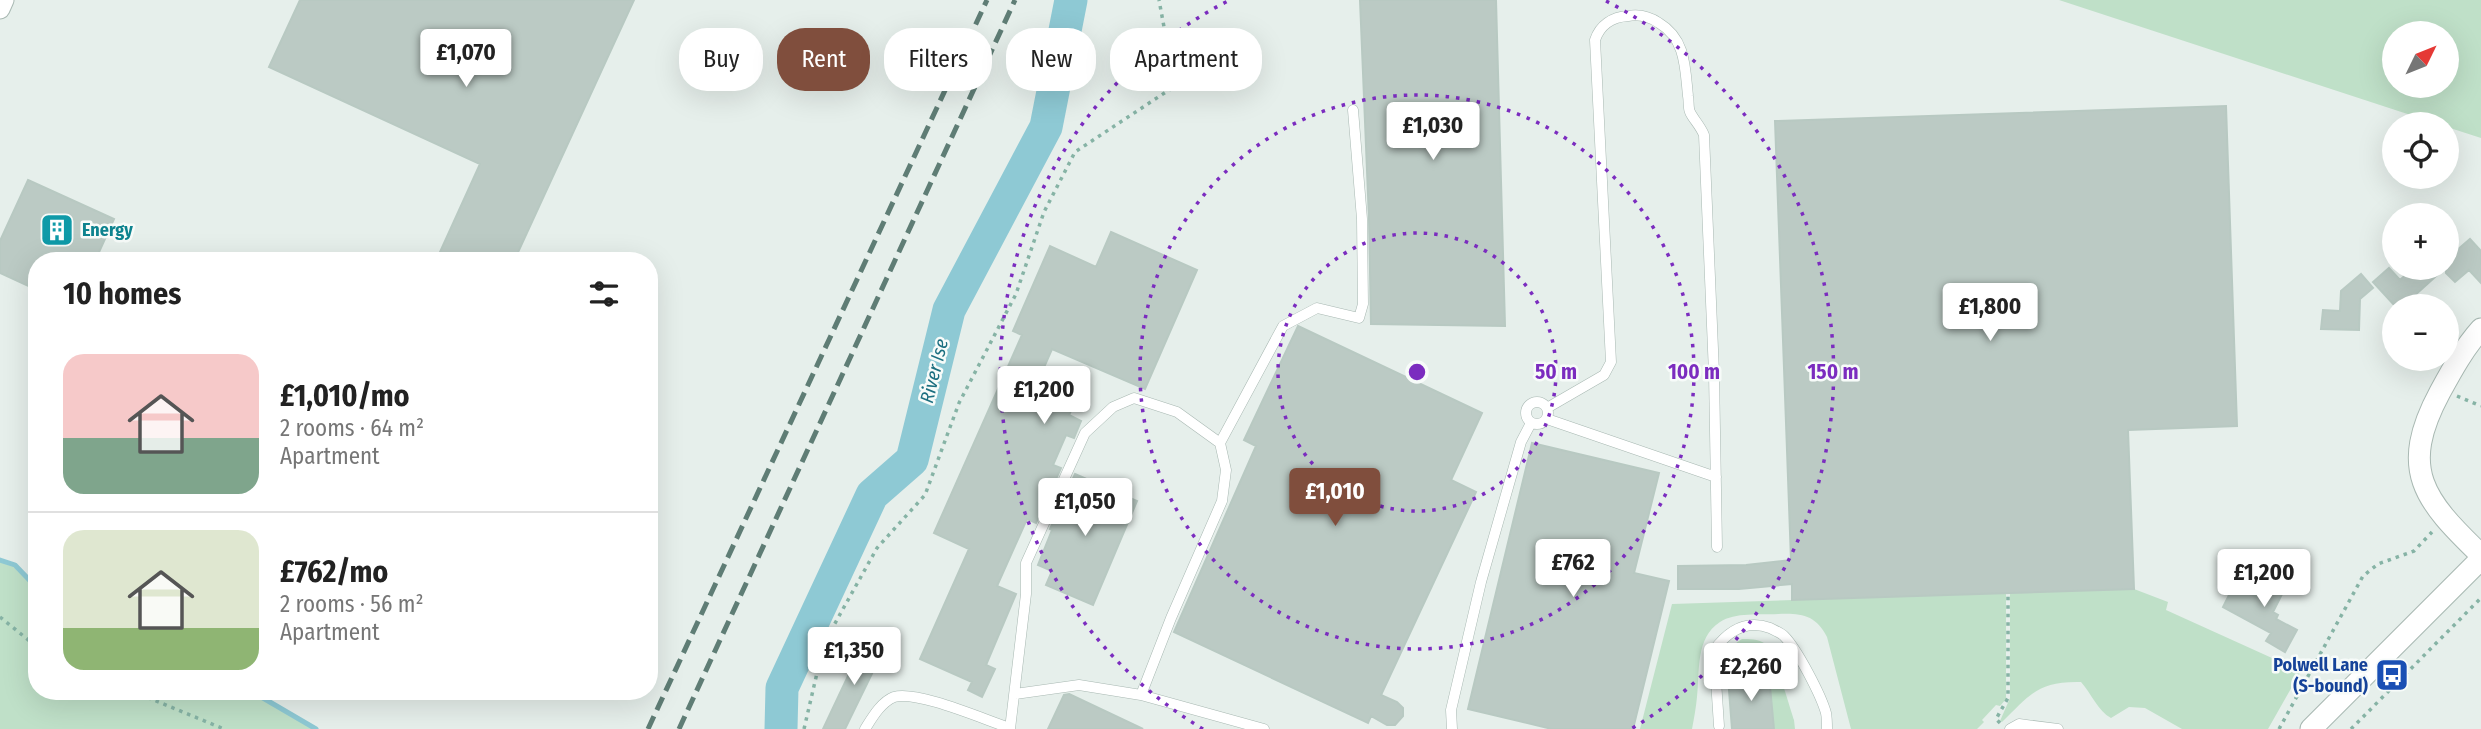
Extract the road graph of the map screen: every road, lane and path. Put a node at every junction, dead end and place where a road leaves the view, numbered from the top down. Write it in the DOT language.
graph roads {
  1 [pos="4,0"];
  2 [pos="1159,0"];
  3 [pos="0,9"];
  4 [pos="1353,110"];
  5 [pos="2481,329"];
  6 [pos="2455,395"];
  7 [pos="2481,406"];
  8 [pos="1547,413"];
  9 [pos="1531,423"];
  10 [pos="1220,443"];
  11 [pos="1716,477"];
  12 [pos="2435,528"];
  13 [pos="1717,547"];
  14 [pos="2481,557"];
  15 [pos="2008,593"];
  16 [pos="2481,598"];
  17 [pos="0,617"];
  18 [pos="28,640"];
  19 [pos="1016,694"];
  20 [pos="1141,695"];
  21 [pos="154,700"];
  22 [pos="1719,726"];
  23 [pos="224,729"];
  24 [pos="804,729"];
  25 [pos="865,729"];
  26 [pos="1010,729"];
  27 [pos="1264,729"];
  28 [pos="1452,729"];
  29 [pos="1828,729"];
  30 [pos="2008,729"];
  31 [pos="2058,729"];
  32 [pos="2279,729"];
  33 [pos="2311,729"];
  34 [pos="2351,729"];
  1 -- 3 [label="street"];
  2 -- 24 [label="path"];
  4 -- 10 [label="lane"];
  5 -- 14 [label="street"];
  6 -- 7 [label="path"];
  8 -- 9 [label="lane"];
  8 -- 9 [label="lane"];
  8 -- 11 [label="lane"];
  8 -- 11 [label="lane"];
  9 -- 28 [label="lane"];
  10 -- 19 [label="lane"];
  10 -- 20 [label="lane"];
  11 -- 13 [label="lane"];
  12 -- 32 [label="path"];
  14 -- 33 [label="street"];
  15 -- 30 [label="path"];
  16 -- 34 [label="path"];
  17 -- 18 [label="path"];
  19 -- 20 [label="lane"];
  19 -- 26 [label="lane"];
  20 -- 27 [label="lane"];
  21 -- 23 [label="path"];
  22 -- 29 [label="lane"];
  25 -- 26 [label="lane"];
  30 -- 31 [label="lane"];
}
